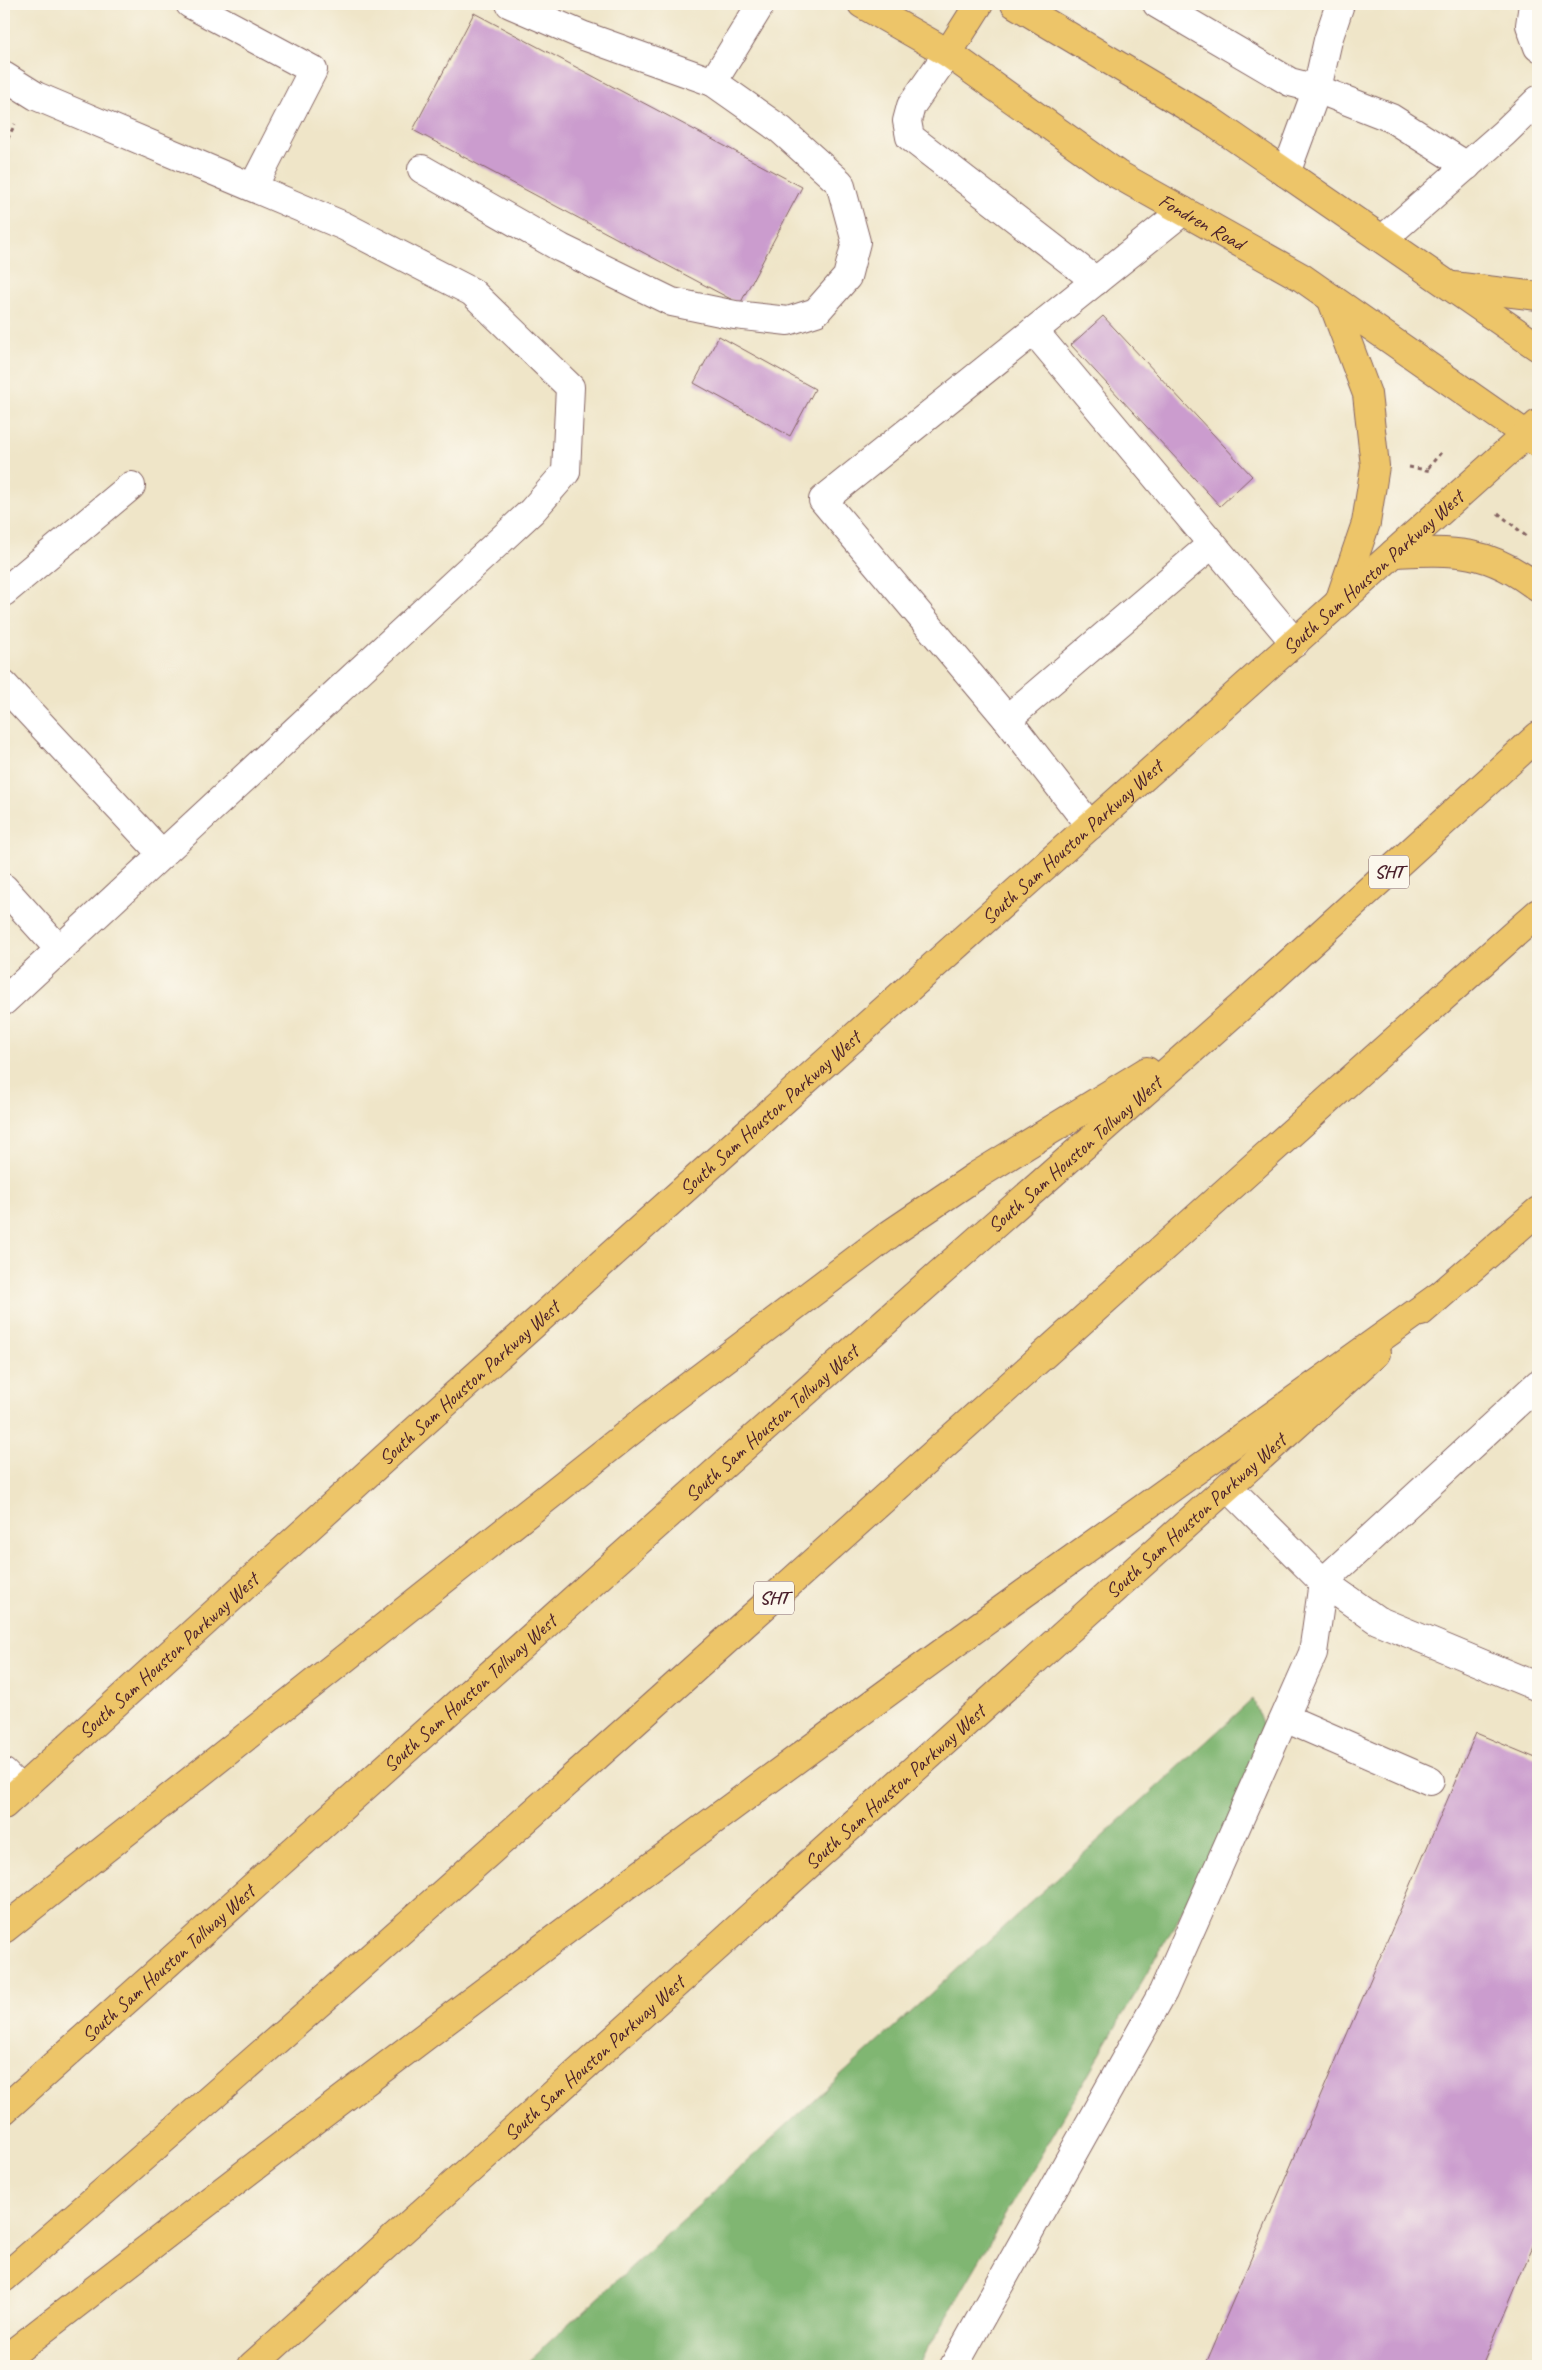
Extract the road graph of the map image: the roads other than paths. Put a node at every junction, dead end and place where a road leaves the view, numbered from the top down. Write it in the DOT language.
graph roads {
  1 [pos="190,4"];
  2 [pos="510,4"];
  3 [pos="761,4"];
  4 [pos="862,4"];
  5 [pos="979,4"];
  6 [pos="1015,4"];
  7 [pos="1157,4"];
  8 [pos="1340,4"];
  9 [pos="1533,4"];
  10 [pos="1538,47"];
  11 [pos="948,53"];
  12 [pos="4,76"];
  13 [pos="713,82"];
  14 [pos="1317,89"];
  15 [pos="1538,100"];
  16 [pos="1467,166"];
  17 [pos="422,169"];
  18 [pos="1286,173"];
  19 [pos="253,187"];
  20 [pos="1183,211"];
  21 [pos="1383,239"];
  22 [pos="1096,281"];
  23 [pos="1449,285"];
  24 [pos="1538,296"];
  25 [pos="1331,298"];
  26 [pos="1034,331"];
  27 [pos="1538,347"];
  28 [pos="1535,434"];
  29 [pos="131,486"];
  30 [pos="1212,544"];
  31 [pos="1394,553"];
  32 [pos="1538,588"];
  33 [pos="4,592"];
  34 [pos="1339,602"];
  35 [pos="1294,643"];
  36 [pos="4,685"];
  37 [pos="1007,719"];
  38 [pos="1531,743"];
  39 [pos="1090,826"];
  40 [pos="162,854"];
  41 [pos="4,888"];
  42 [pos="1538,912"];
  43 [pos="59,949"];
  44 [pos="1254,995"];
  45 [pos="4,1001"];
  46 [pos="1538,1211"];
  47 [pos="1438,1297"];
  48 [pos="1538,1384"];
  49 [pos="1228,1487"];
  50 [pos="1323,1582"];
  51 [pos="1538,1687"];
  52 [pos="1284,1718"];
  53 [pos="1430,1781"];
  54 [pos="9,1789"];
  55 [pos="4,1929"];
  56 [pos="4,2110"];
  57 [pos="4,2278"];
  58 [pos="4,2360"];
  59 [pos="252,2366"];
  60 [pos="954,2366"];
  1 -- 19 [label="street"];
  2 -- 13 [label="street"];
  3 -- 13 [label="street"];
  4 -- 11 [label="main road, Fondren Road"];
  5 -- 11 [label="main road"];
  6 -- 18 [label="main road"];
  7 -- 14 [label="street"];
  8 -- 14 [label="street"];
  9 -- 10 [label="street"];
  11 -- 20 [label="main road, Fondren Road"];
  11 -- 22 [label="street"];
  12 -- 19 [label="street"];
  13 -- 17 [label="street"];
  14 -- 16 [label="street"];
  14 -- 18 [label="street"];
  15 -- 16 [label="street"];
  16 -- 21 [label="street"];
  18 -- 21 [label="main road"];
  19 -- 40 [label="street"];
  20 -- 22 [label="street"];
  20 -- 25 [label="main road, Fondren Road"];
  21 -- 23 [label="main road"];
  22 -- 26 [label="street"];
  23 -- 24 [label="main road"];
  23 -- 27 [label="main road"];
  25 -- 28 [label="main road, Fondren Road"];
  25 -- 34 [label="main road"];
  26 -- 30 [label="street"];
  26 -- 37 [label="street"];
  28 -- 31 [label="main road, South Sam Houston Parkway West"];
  29 -- 33 [label="street"];
  30 -- 35 [label="street"];
  30 -- 37 [label="street"];
  31 -- 32 [label="main road"];
  31 -- 34 [label="main road, South Sam Houston Parkway West"];
  34 -- 35 [label="main road, South Sam Houston Parkway West"];
  35 -- 39 [label="main road, South Sam Houston Parkway West"];
  36 -- 40 [label="street"];
  37 -- 39 [label="street"];
  38 -- 44 [label="main road, South Sam Houston Tollway West / SHT"];
  39 -- 54 [label="main road, South Sam Houston Parkway West"];
  40 -- 43 [label="street"];
  41 -- 43 [label="street"];
  42 -- 57 [label="main road, SHT"];
  43 -- 45 [label="street"];
  44 -- 55 [label="main road"];
  44 -- 56 [label="main road, South Sam Houston Tollway West / SHT"];
  46 -- 47 [label="main road, South Sam Houston Parkway West"];
  47 -- 49 [label="main road, South Sam Houston Parkway West"];
  47 -- 58 [label="main road"];
  48 -- 50 [label="street"];
  49 -- 50 [label="street"];
  49 -- 59 [label="main road, South Sam Houston Parkway West"];
  50 -- 51 [label="street"];
  50 -- 52 [label="street"];
  52 -- 53 [label="street"];
  52 -- 60 [label="street"];
}
